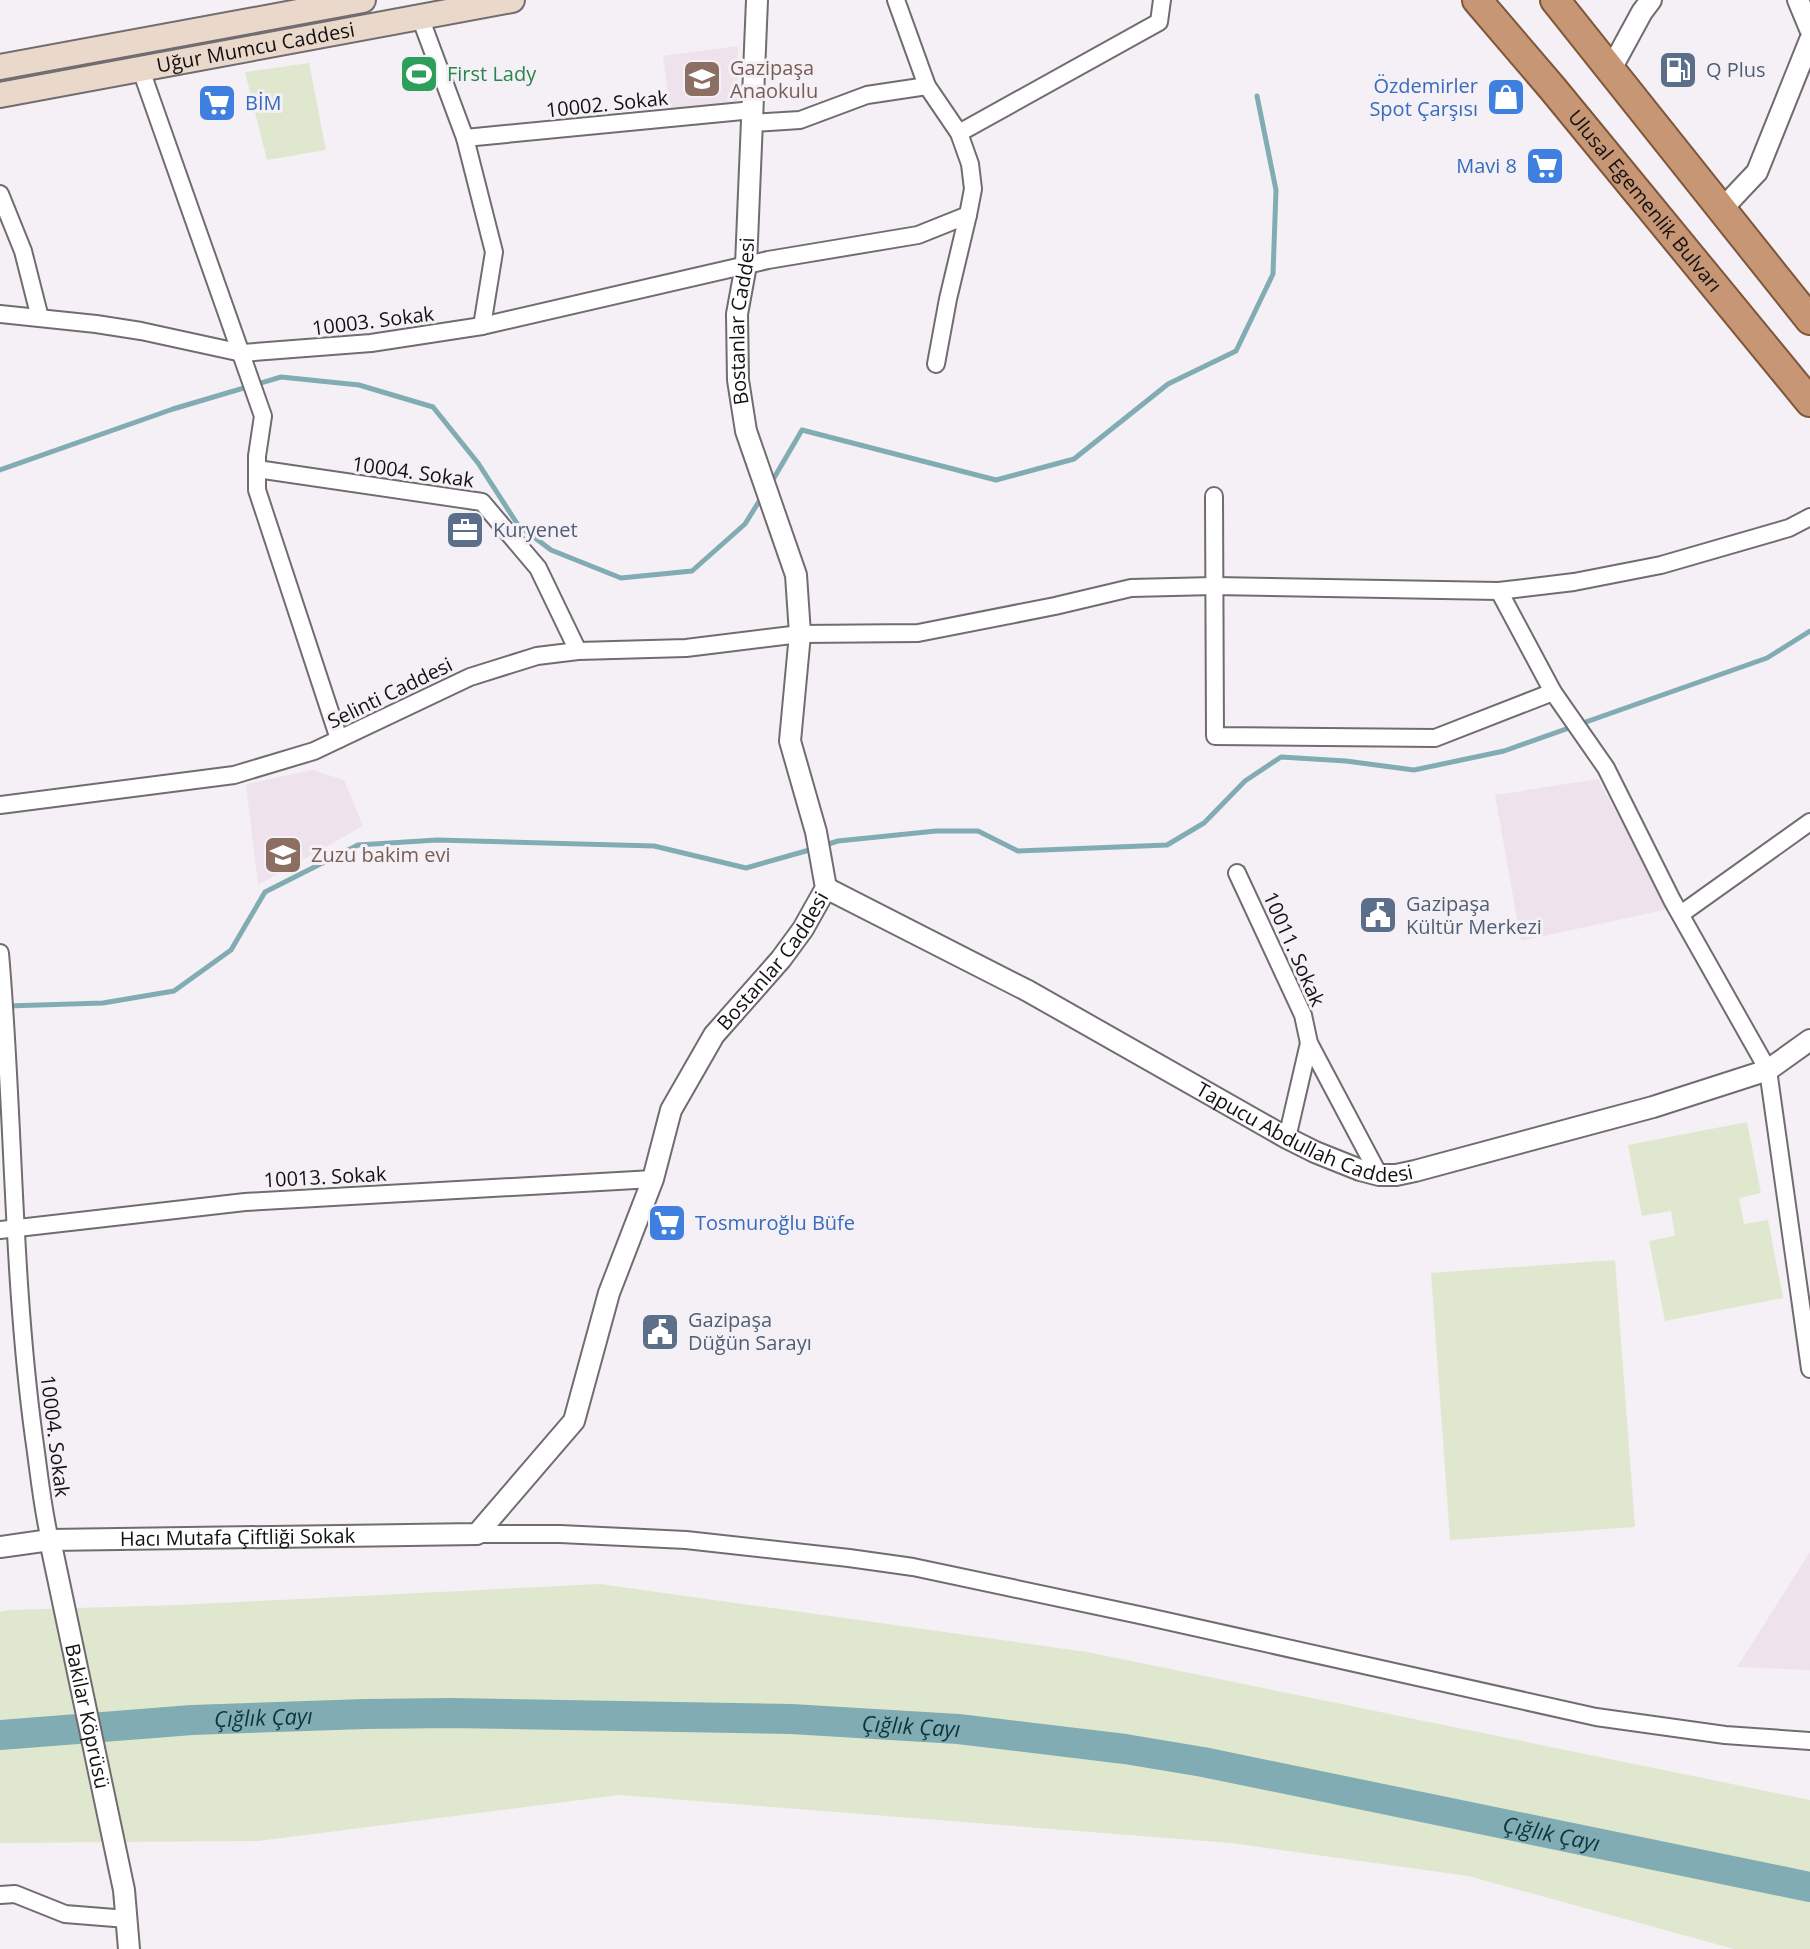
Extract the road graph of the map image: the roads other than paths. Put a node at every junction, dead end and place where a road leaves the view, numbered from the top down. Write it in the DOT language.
graph roads {
  1 [pos="363,0"];
  2 [pos="512,0"];
  3 [pos="757,0"];
  4 [pos="896,0"];
  5 [pos="1162,0"];
  6 [pos="1477,0"];
  7 [pos="1651,0"];
  8 [pos="1798,0"];
  9 [pos="1563,2"];
  10 [pos="420,17"];
  11 [pos="1810,29"];
  12 [pos="1810,40"];
  13 [pos="0,67"];
  14 [pos="1611,69"];
  15 [pos="141,70"];
  16 [pos="927,86"];
  17 [pos="0,95"];
  18 [pos="752,116"];
  19 [pos="959,133"];
  20 [pos="465,138"];
  21 [pos="0,194"];
  22 [pos="1722,209"];
  23 [pos="968,215"];
  24 [pos="746,265"];
  25 [pos="0,314"];
  26 [pos="40,318"];
  27 [pos="1810,320"];
  28 [pos="482,326"];
  29 [pos="242,353"];
  30 [pos="936,364"];
  31 [pos="1810,402"];
  32 [pos="257,469"];
  33 [pos="1214,496"];
  34 [pos="1810,517"];
  35 [pos="1214,586"];
  36 [pos="1499,591"];
  37 [pos="800,634"];
  38 [pos="578,651"];
  39 [pos="1553,692"];
  40 [pos="339,739"];
  41 [pos="0,805"];
  42 [pos="1810,822"];
  43 [pos="1237,873"];
  44 [pos="826,888"];
  45 [pos="1681,914"];
  46 [pos="0,953"];
  47 [pos="1810,1040"];
  48 [pos="1309,1043"];
  49 [pos="1768,1070"];
  50 [pos="1287,1138"];
  51 [pos="1379,1175"];
  52 [pos="653,1179"];
  53 [pos="7,1229"];
  54 [pos="1810,1369"];
  55 [pos="477,1534"];
  56 [pos="50,1540"];
  57 [pos="0,1547"];
  58 [pos="1810,1741"];
  59 [pos="0,1895"];
  60 [pos="127,1919"];
  61 [pos="129,1949"];
  1 -- 13 [label="main road, Uğur Mumcu Caddesi"];
  2 -- 10 [label="main road, Uğur Mumcu Caddesi"];
  3 -- 18 [label="street, Bostanlar Caddesi"];
  4 -- 16 [label="street"];
  5 -- 19 [label="street"];
  6 -- 31 [label="highway, Ulusal Egemenlik Bulvarı"];
  7 -- 14 [label="street"];
  8 -- 11 [label="street"];
  9 -- 14 [label="highway"];
  10 -- 15 [label="main road, Uğur Mumcu Caddesi"];
  10 -- 20 [label="street"];
  12 -- 22 [label="street"];
  14 -- 22 [label="highway"];
  15 -- 17 [label="main road, Uğur Mumcu Caddesi"];
  15 -- 29 [label="street"];
  16 -- 18 [label="street, 10002. Sokak"];
  16 -- 19 [label="street"];
  18 -- 20 [label="street, 10002. Sokak"];
  18 -- 24 [label="street, Bostanlar Caddesi"];
  19 -- 23 [label="street"];
  20 -- 28 [label="street"];
  21 -- 26 [label="street"];
  22 -- 27 [label="highway"];
  23 -- 24 [label="street, 10003. Sokak"];
  23 -- 30 [label="street"];
  24 -- 28 [label="street, 10003. Sokak"];
  24 -- 37 [label="street, Bostanlar Caddesi"];
  25 -- 26 [label="street, 10003. Sokak"];
  26 -- 29 [label="street, 10003. Sokak"];
  28 -- 29 [label="street, 10003. Sokak"];
  29 -- 32 [label="street"];
  32 -- 38 [label="street, 10004. Sokak"];
  32 -- 40 [label="street"];
  33 -- 35 [label="street"];
  34 -- 36 [label="street, Selinti Caddesi"];
  35 -- 36 [label="street, Selinti Caddesi"];
  35 -- 37 [label="street, Selinti Caddesi"];
  35 -- 39 [label="street"];
  36 -- 39 [label="street"];
  37 -- 38 [label="street, Selinti Caddesi"];
  37 -- 44 [label="street, Bostanlar Caddesi"];
  38 -- 40 [label="street, Selinti Caddesi"];
  39 -- 45 [label="street"];
  40 -- 41 [label="street, Selinti Caddesi"];
  42 -- 45 [label="street"];
  43 -- 48 [label="street, 10011. Sokak"];
  44 -- 50 [label="street, Tapucu Abdullah Caddesi"];
  44 -- 52 [label="street, Bostanlar Caddesi"];
  45 -- 49 [label="street"];
  46 -- 53 [label="street, 10004. Sokak"];
  47 -- 49 [label="street, Tapucu Abdullah Caddesi"];
  48 -- 50 [label="street, 10011. Sokak"];
  48 -- 51 [label="street, 10011. Sokak"];
  49 -- 51 [label="street, Tapucu Abdullah Caddesi"];
  49 -- 54 [label="street"];
  50 -- 51 [label="street, Tapucu Abdullah Caddesi"];
  52 -- 53 [label="street, 10013. Sokak"];
  52 -- 55 [label="street, Bostanlar Caddesi"];
  53 -- 56 [label="street, 10004. Sokak"];
  55 -- 56 [label="street, Hacı Mutafa Çiftliği Sokak"];
  55 -- 58 [label="street"];
  56 -- 57 [label="street, Hacı Mutafa Çiftliği Sokak"];
  56 -- 60 [label="street, Bakilar Köprüsü"];
  59 -- 60 [label="street"];
  60 -- 61 [label="street, Bakilar Köprüsü"];
}
